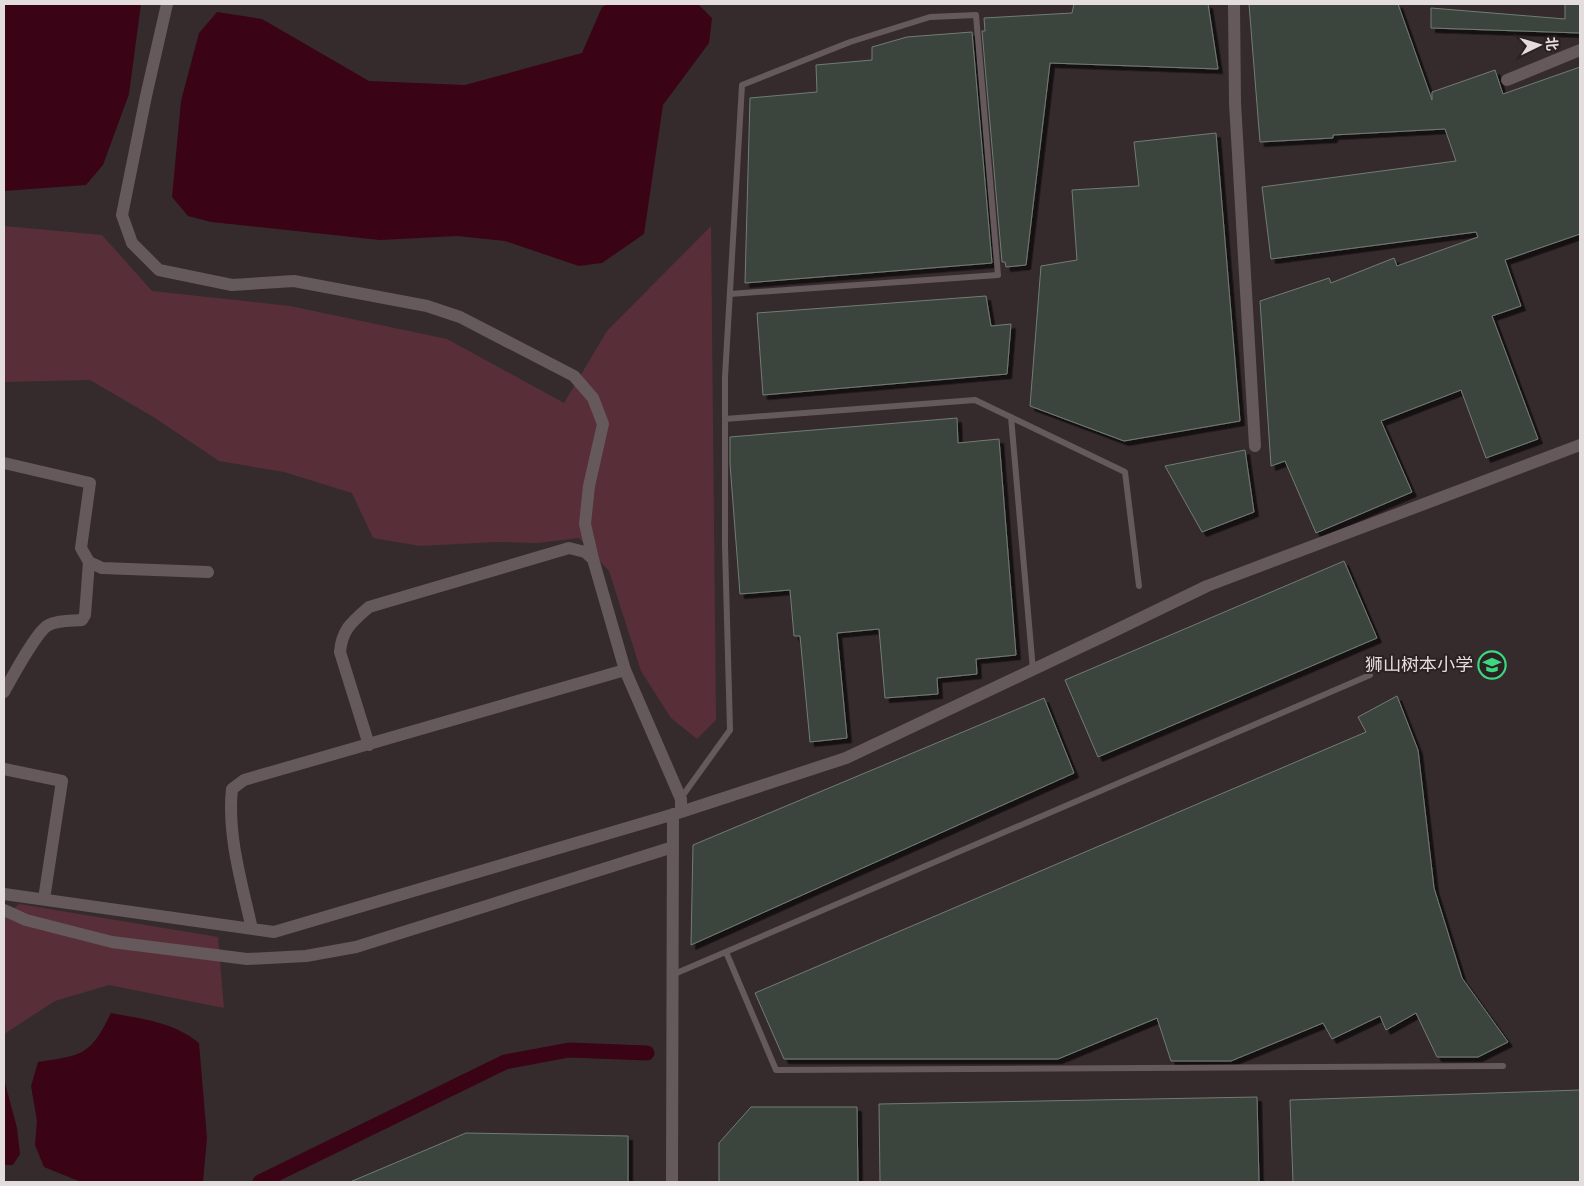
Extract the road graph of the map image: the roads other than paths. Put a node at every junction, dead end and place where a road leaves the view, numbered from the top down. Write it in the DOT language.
graph roads {
  1 [pos="167,4"];
  2 [pos="1234,4"];
  3 [pos="1580,50"];
  4 [pos="1507,80"];
  5 [pos="730,294"];
  6 [pos="1011,417"];
  7 [pos="725,419"];
  8 [pos="1580,445"];
  9 [pos="1255,446"];
  10 [pos="4,463"];
  11 [pos="592,558"];
  12 [pos="89,562"];
  13 [pos="208,572"];
  14 [pos="1139,586"];
  15 [pos="625,670"];
  16 [pos="1033,670"];
  17 [pos="1370,674"];
  18 [pos="4,692"];
  19 [pos="369,745"];
  20 [pos="4,769"];
  21 [pos="678,808"];
  22 [pos="673,847"];
  23 [pos="4,894"];
  24 [pos="44,899"];
  25 [pos="4,910"];
  26 [pos="252,929"];
  27 [pos="726,952"];
  28 [pos="672,975"];
  29 [pos="1503,1066"];
  30 [pos="672,1182"];
  1 -- 11 [label="street"];
  2 -- 9 [label="street"];
  3 -- 4 [label="street"];
  5 -- 5 [label="lane"];
  5 -- 7 [label="lane"];
  6 -- 7 [label="lane"];
  6 -- 14 [label="lane"];
  6 -- 16 [label="lane"];
  7 -- 21 [label="lane"];
  8 -- 16 [label="street"];
  10 -- 12 [label="street"];
  11 -- 15 [label="street"];
  11 -- 19 [label="street"];
  12 -- 13 [label="street"];
  12 -- 18 [label="street"];
  15 -- 19 [label="street"];
  15 -- 21 [label="street"];
  16 -- 21 [label="street"];
  17 -- 27 [label="lane"];
  19 -- 26 [label="street"];
  20 -- 24 [label="street"];
  21 -- 22 [label="street"];
  21 -- 26 [label="street"];
  22 -- 25 [label="street"];
  22 -- 28 [label="street"];
  23 -- 24 [label="street"];
  24 -- 26 [label="street"];
  27 -- 28 [label="lane"];
  27 -- 29 [label="lane"];
  28 -- 30 [label="street"];
}
